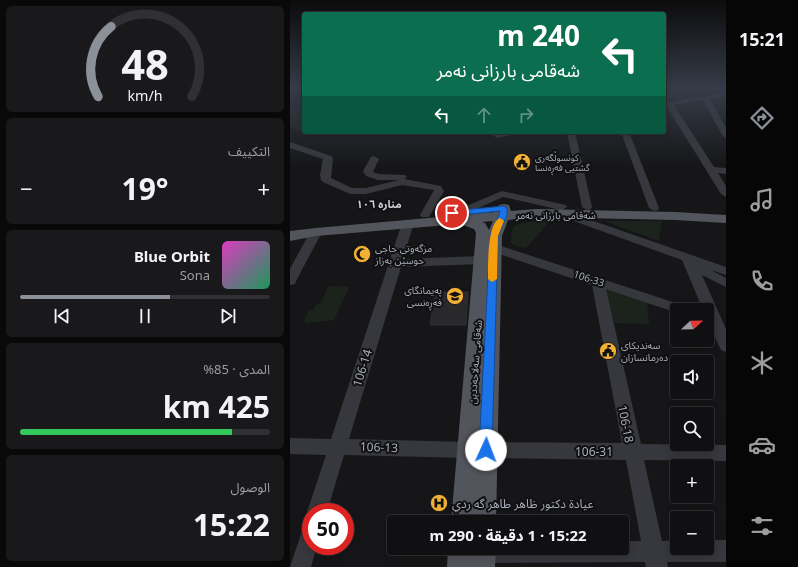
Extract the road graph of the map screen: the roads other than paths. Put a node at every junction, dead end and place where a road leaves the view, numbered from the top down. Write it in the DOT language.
graph roads {
  1 [pos="674,114"];
  2 [pos="714,114"];
  3 [pos="502,134"];
  4 [pos="571,134"];
  5 [pos="626,134"];
  6 [pos="497,135"];
  7 [pos="726,135"];
  8 [pos="290,145"];
  9 [pos="374,160"];
  10 [pos="710,170"];
  11 [pos="726,171"];
  12 [pos="726,194"];
  13 [pos="503,206"];
  14 [pos="587,207"];
  15 [pos="654,208"];
  16 [pos="562,210"];
  17 [pos="726,212"];
  18 [pos="536,213"];
  19 [pos="430,215"];
  20 [pos="456,216"];
  21 [pos="726,219"];
  22 [pos="408,224"];
  23 [pos="290,229"];
  24 [pos="316,232"];
  25 [pos="290,236"];
  26 [pos="488,253"];
  27 [pos="689,262"];
  28 [pos="395,263"];
  29 [pos="726,271"];
  30 [pos="290,281"];
  31 [pos="598,281"];
  32 [pos="726,283"];
  33 [pos="705,303"];
  34 [pos="670,306"];
  35 [pos="714,324"];
  36 [pos="726,346"];
  37 [pos="290,446"];
  38 [pos="338,446"];
  39 [pos="477,450"];
  40 [pos="632,452"];
  41 [pos="726,453"];
  42 [pos="320,503"];
  43 [pos="465,515"];
  44 [pos="482,515"];
  45 [pos="726,551"];
  46 [pos="304,555"];
  47 [pos="474,556"];
  48 [pos="655,559"];
  49 [pos="300,567"];
  1 -- 10 [label="street"];
  2 -- 7 [label="street"];
  3 -- 6 [label="street"];
  4 -- 14 [label="street"];
  5 -- 15 [label="street"];
  8 -- 19 [label="street"];
  9 -- 19 [label="street"];
  10 -- 11 [label="street"];
  10 -- 12 [label="street"];
  13 -- 16 [label="main road, شەقامی بارزانی نەمر"];
  13 -- 18 [label="main road, شەقامی بارزانی نەمر"];
  13 -- 20 [label="main road, شەقامی بارزانی نەمر"];
  13 -- 20 [label="street"];
  13 -- 26 [label="main road, شەقامی سەلاحەددین"];
  14 -- 15 [label="main road, شەقامی بارزانی نەمر"];
  14 -- 16 [label="main road, شەقامی بارزانی نەمر"];
  15 -- 17 [label="main road, شەقامی بارزانی نەمر"];
  16 -- 18 [label="main road, شەقامی بارزانی نەمر"];
  16 -- 21 [label="main road, شەقامی بارزانی نەمر"];
  16 -- 27 [label="street"];
  18 -- 26 [label="main road"];
  19 -- 20 [label="main road, شەقامی بارزانی نەمر"];
  19 -- 23 [label="main road, شەقامی بارزانی نەمر"];
  20 -- 22 [label="main road, شەقامی بارزانی نەمر"];
  20 -- 26 [label="main road, شەقامی سەلاحەددین"];
  22 -- 24 [label="main road, شەقامی بارزانی نەمر"];
  22 -- 28 [label="street, 106-14"];
  24 -- 25 [label="main road, شەقامی بارزانی نەمر"];
  24 -- 30 [label="street"];
  26 -- 28 [label="street, 106-33"];
  26 -- 31 [label="street, 106-33"];
  26 -- 39 [label="main road, شەقامی سەلاحەددین"];
  27 -- 29 [label="street"];
  27 -- 32 [label="street"];
  27 -- 33 [label="street"];
  28 -- 38 [label="street, 106-14"];
  31 -- 34 [label="street, 106-33"];
  31 -- 40 [label="street, 106-18"];
  35 -- 36 [label="street"];
  37 -- 38 [label="street, 106-13"];
  38 -- 39 [label="street, 106-13"];
  38 -- 42 [label="street, 106-14"];
  39 -- 40 [label="street, 106-31"];
  39 -- 43 [label="main road, شەقامی سەلاحەددین"];
  39 -- 44 [label="main road, شەقامی سەلاحەددین"];
  40 -- 41 [label="street, 106-31"];
  40 -- 48 [label="street, 106-18"];
  45 -- 48 [label="street"];
  46 -- 49 [label="street"];
  47 -- 48 [label="street"];
}
